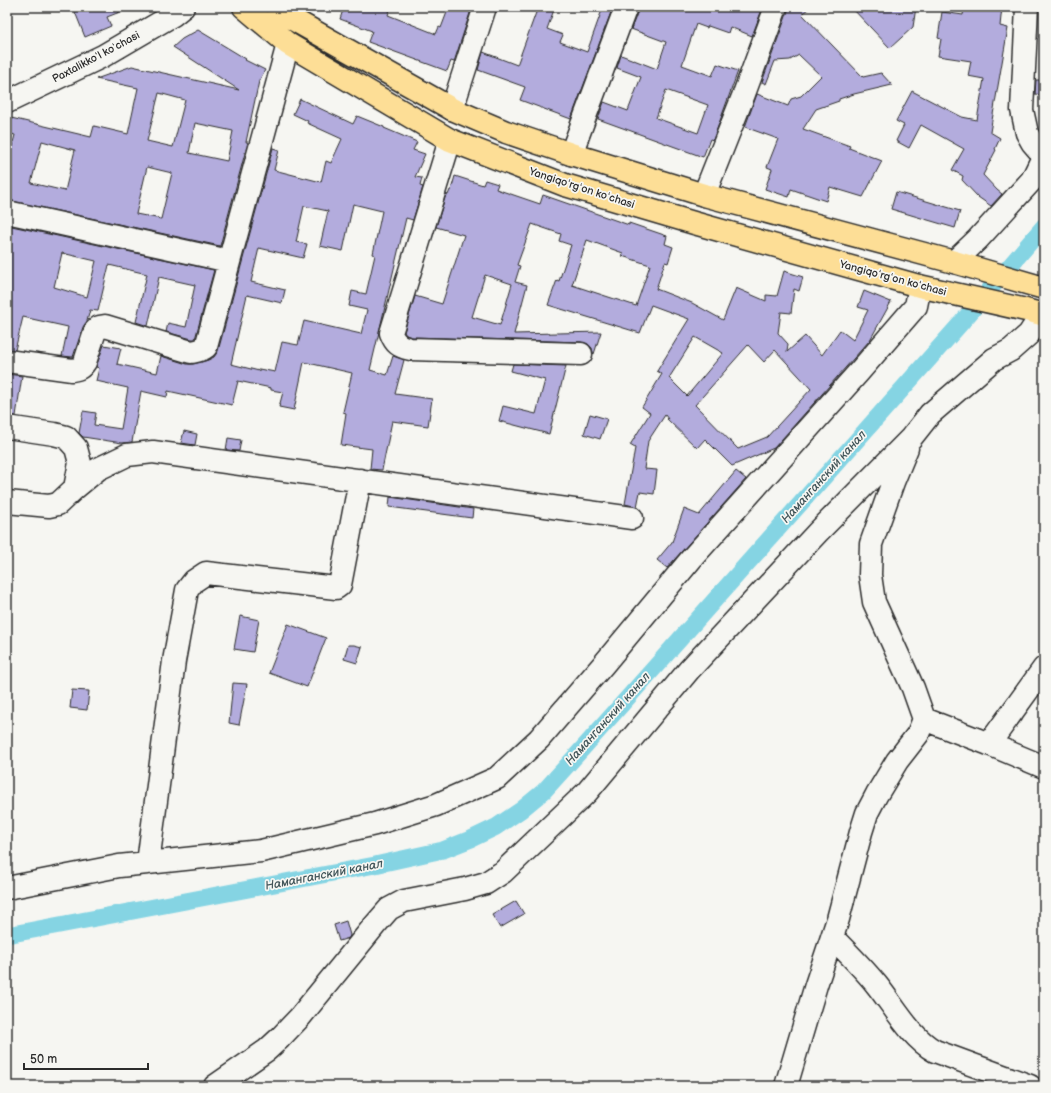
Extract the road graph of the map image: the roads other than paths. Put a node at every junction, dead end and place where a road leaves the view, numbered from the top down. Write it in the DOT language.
graph roads {
  1 [pos="183,7"];
  2 [pos="244,7"];
  3 [pos="277,7"];
  4 [pos="485,7"];
  5 [pos="626,7"];
  6 [pos="776,7"];
  7 [pos="1027,7"];
  8 [pos="288,44"];
  9 [pos="7,102"];
  10 [pos="452,109"];
  11 [pos="450,140"];
  12 [pos="571,154"];
  13 [pos="1044,155"];
  14 [pos="704,195"];
  15 [pos="7,212"];
  16 [pos="229,261"];
  17 [pos="963,265"];
  18 [pos="919,286"];
  19 [pos="1043,287"];
  20 [pos="1037,313"];
  21 [pos="582,354"];
  22 [pos="7,361"];
  23 [pos="7,427"];
  24 [pos="912,438"];
  25 [pos="360,480"];
  26 [pos="75,488"];
  27 [pos="7,502"];
  28 [pos="632,518"];
  29 [pos="1044,668"];
  30 [pos="924,719"];
  31 [pos="989,744"];
  32 [pos="1044,767"];
  33 [pos="148,863"];
  34 [pos="7,888"];
  35 [pos="832,937"];
  36 [pos="1001,1081"];
  37 [pos="215,1086"];
  38 [pos="786,1086"];
  39 [pos="1030,1086"];
  1 -- 9 [label="street, Paxtalikkoʻl koʻchasi"];
  2 -- 8 [label="main road, Yangiqoʻrgʻon koʻchasi"];
  3 -- 10 [label="main road"];
  4 -- 10 [label="street"];
  5 -- 12 [label="street"];
  6 -- 14 [label="street"];
  7 -- 13 [label="street"];
  8 -- 11 [label="main road, Yangiqoʻrgʻon koʻchasi"];
  8 -- 16 [label="street"];
  10 -- 12 [label="main road"];
  11 -- 18 [label="main road, Yangiqoʻrgʻon koʻchasi"];
  11 -- 21 [label="street"];
  12 -- 14 [label="main road"];
  13 -- 17 [label="street"];
  14 -- 17 [label="main road"];
  15 -- 16 [label="street"];
  16 -- 22 [label="street"];
  17 -- 19 [label="main road"];
  18 -- 20 [label="main road, Yangiqoʻrgʻon koʻchasi"];
  18 -- 33 [label="street"];
  20 -- 24 [label="street"];
  23 -- 26 [label="street"];
  24 -- 30 [label="street"];
  24 -- 37 [label="street"];
  25 -- 26 [label="street"];
  25 -- 28 [label="street"];
  25 -- 33 [label="street"];
  26 -- 27 [label="street"];
  29 -- 31 [label="street"];
  30 -- 31 [label="street"];
  30 -- 35 [label="street"];
  31 -- 32 [label="street"];
  33 -- 34 [label="street"];
  35 -- 36 [label="street"];
  35 -- 38 [label="street"];
  36 -- 39 [label="street"];
}
